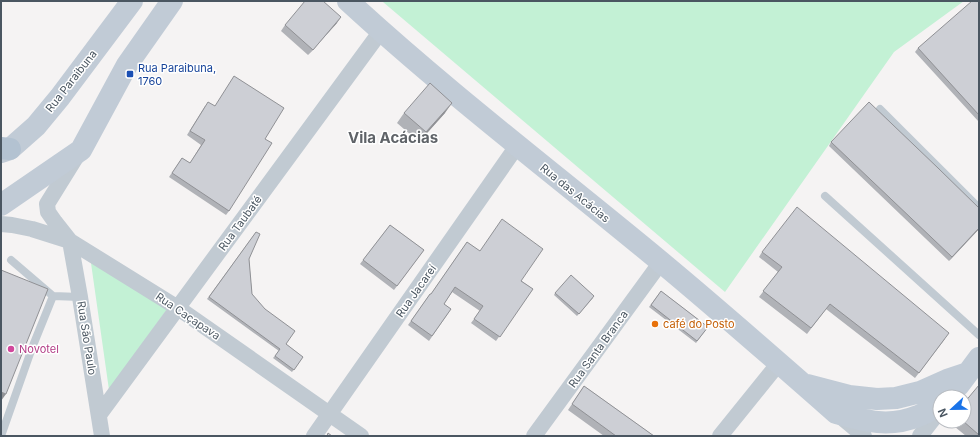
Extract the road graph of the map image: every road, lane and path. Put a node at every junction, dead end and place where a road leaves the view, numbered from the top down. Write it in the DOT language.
graph roads {
  1 [pos="132,1"];
  2 [pos="172,1"];
  3 [pos="348,1"];
  4 [pos="381,31"];
  5 [pos="880,109"];
  6 [pos="517,146"];
  7 [pos="4,149"];
  8 [pos="81,150"];
  9 [pos="825,196"];
  10 [pos="1,205"];
  11 [pos="979,208"];
  12 [pos="1,224"];
  13 [pos="70,241"];
  14 [pos="11,260"];
  15 [pos="661,262"];
  16 [pos="53,296"];
  17 [pos="80,297"];
  18 [pos="178,308"];
  19 [pos="979,335"];
  20 [pos="779,363"];
  21 [pos="974,366"];
  22 [pos="802,384"];
  23 [pos="956,389"];
  24 [pos="932,409"];
  25 [pos="836,412"];
  26 [pos="330,414"];
  27 [pos="99,415"];
  28 [pos="932,420"];
  29 [pos="1,436"];
  30 [pos="102,436"];
  31 [pos="314,436"];
  32 [pos="361,436"];
  33 [pos="534,436"];
  34 [pos="720,436"];
  35 [pos="864,436"];
  36 [pos="920,436"];
  1 -- 7 [label="main road, Rua Paraibuna"];
  2 -- 8 [label="main road"];
  3 -- 4 [label="main road, Rua das Acácias"];
  4 -- 6 [label="main road, Rua das Acácias"];
  4 -- 18 [label="street, Rua Taubaté"];
  5 -- 11 [label="lane"];
  6 -- 15 [label="main road, Rua das Acácias"];
  6 -- 26 [label="street, Rua Jacareí"];
  8 -- 10 [label="main road"];
  8 -- 13 [label="street"];
  9 -- 19 [label="lane"];
  12 -- 13 [label="street, Rua Caçapava"];
  13 -- 17 [label="street, Rua São Paulo"];
  13 -- 18 [label="street, Rua Caçapava"];
  14 -- 16 [label="lane"];
  15 -- 20 [label="main road, Rua das Acácias"];
  15 -- 33 [label="street, Rua Santa Branca"];
  16 -- 17 [label="lane"];
  16 -- 29 [label="lane"];
  17 -- 27 [label="street, Rua São Paulo"];
  18 -- 26 [label="street, Rua Caçapava"];
  18 -- 27 [label="street, Rua Taubaté"];
  20 -- 22 [label="main road, Rua das Acácias"];
  20 -- 34 [label="street"];
  21 -- 22 [label="main road, Rua das Acácias"];
  21 -- 23 [label="main road, Rua das Acácias"];
  22 -- 25 [label="main road, Rua das Acácias"];
  24 -- 25 [label="main road, Rua das Acácias"];
  25 -- 35 [label="street"];
  26 -- 31 [label="street, Rua Jacareí"];
  26 -- 32 [label="street, Rua Caçapava"];
  27 -- 30 [label="street, Rua São Paulo"];
  28 -- 36 [label="street"];
}
